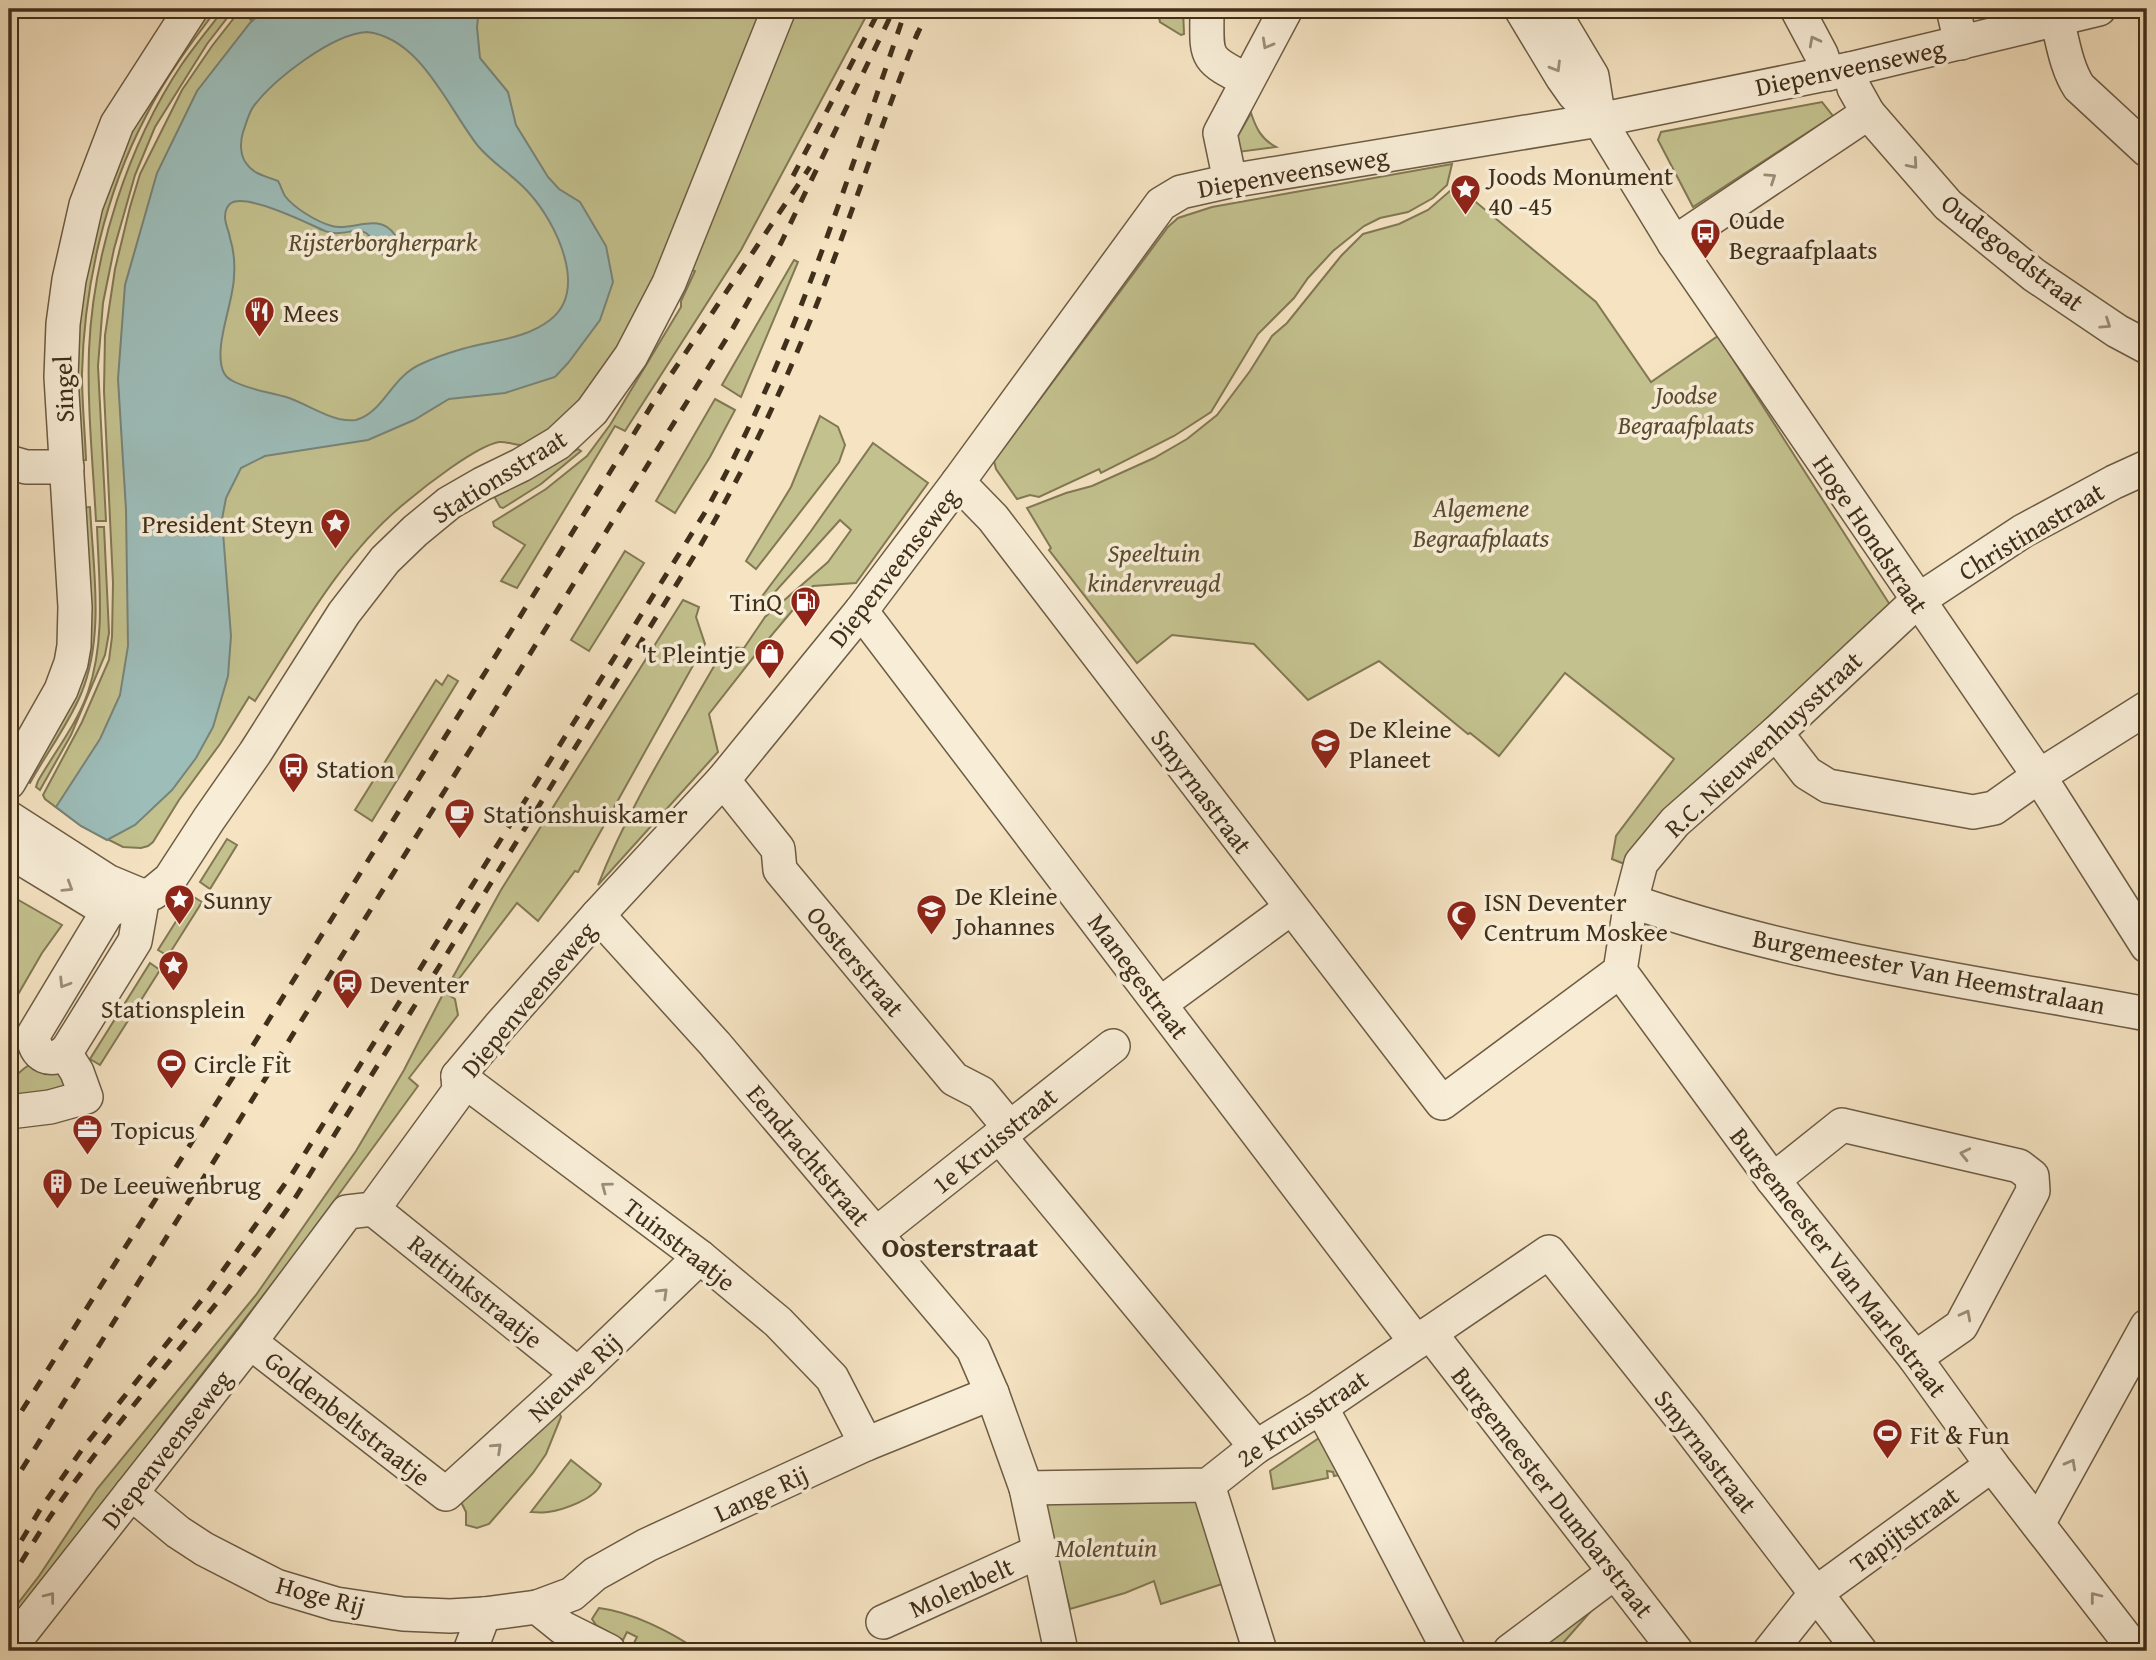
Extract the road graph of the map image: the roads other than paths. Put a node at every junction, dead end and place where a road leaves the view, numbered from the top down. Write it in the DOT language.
graph roads {
  1 [pos="191,9"];
  2 [pos="779,9"];
  3 [pos="1207,9"];
  4 [pos="1286,9"];
  5 [pos="1521,9"];
  6 [pos="1552,9"];
  7 [pos="1797,9"];
  8 [pos="1952,9"];
  9 [pos="2099,9"];
  10 [pos="2057,20"];
  11 [pos="1961,43"];
  12 [pos="1839,71"];
  13 [pos="1247,80"];
  14 [pos="1868,113"];
  15 [pos="1599,120"];
  16 [pos="2147,150"];
  17 [pos="1230,181"];
  18 [pos="1674,243"];
  19 [pos="2147,347"];
  20 [pos="9,462"];
  21 [pos="67,467"];
  22 [pos="2147,467"];
  23 [pos="958,482"];
  24 [pos="1917,601"];
  25 [pos="861,611"];
  26 [pos="2147,708"];
  27 [pos="1776,733"];
  28 [pos="2039,776"];
  29 [pos="723,780"];
  30 [pos="9,782"];
  31 [pos="9,818"];
  32 [pos="9,851"];
  33 [pos="143,895"];
  34 [pos="1631,901"];
  35 [pos="1291,908"];
  36 [pos="108,911"];
  37 [pos="598,915"];
  38 [pos="2147,946"];
  39 [pos="1620,971"];
  40 [pos="1160,1004"];
  41 [pos="2147,1014"];
  42 [pos="1113,1046"];
  43 [pos="65,1053"];
  44 [pos="458,1076"];
  45 [pos="9,1112"];
  46 [pos="1004,1132"];
  47 [pos="1773,1180"];
  48 [pos="373,1209"];
  49 [pos="876,1234"];
  50 [pos="1549,1252"];
  51 [pos="700,1257"];
  52 [pos="2147,1326"];
  53 [pos="1423,1337"];
  54 [pos="250,1342"];
  55 [pos="1915,1358"];
  56 [pos="578,1374"];
  57 [pos="992,1393"];
  58 [pos="1321,1407"];
  59 [pos="866,1444"];
  60 [pos="1256,1447"];
  61 [pos="1992,1465"];
  62 [pos="1208,1485"];
  63 [pos="1026,1488"];
  64 [pos="131,1493"];
  65 [pos="446,1494"];
  66 [pos="2038,1524"];
  67 [pos="1040,1551"];
  68 [pos="1615,1572"];
  69 [pos="1816,1593"];
  70 [pos="537,1607"];
  71 [pos="484,1614"];
  72 [pos="883,1622"];
  73 [pos="558,1639"];
  74 [pos="9,1651"];
  75 [pos="470,1651"];
  76 [pos="609,1651"];
  77 [pos="1061,1651"];
  78 [pos="1260,1651"];
  79 [pos="1449,1651"];
  80 [pos="1510,1651"];
  81 [pos="1676,1651"];
  82 [pos="1770,1651"];
  83 [pos="1860,1651"];
  84 [pos="2136,1651"];
  1 -- 21 [label="street, Singel"];
  2 -- 33 [label="street, Stationsstraat"];
  3 -- 13 [label="street"];
  4 -- 13 [label="street, one-way"];
  5 -- 15 [label="street, Hoge Hondstraat, one-way"];
  6 -- 15 [label="street, Hoge Hondstraat"];
  12 -- 7 [label="street, Oudegoedstraat, one-way"];
  8 -- 11 [label="street"];
  9 -- 10 [label="street, Diepenveenseweg"];
  10 -- 11 [label="street, Diepenveenseweg"];
  10 -- 16 [label="street"];
  11 -- 12 [label="street, Diepenveenseweg"];
  12 -- 14 [label="street, Oudegoedstraat"];
  12 -- 15 [label="street, Diepenveenseweg"];
  13 -- 17 [label="street"];
  18 -- 14 [label="street, Diepenveenseweg, one-way"];
  14 -- 19 [label="street, Oudegoedstraat, one-way"];
  15 -- 17 [label="street, Diepenveenseweg"];
  15 -- 18 [label="street, Hoge Hondstraat"];
  17 -- 23 [label="street, Diepenveenseweg"];
  18 -- 24 [label="street, Hoge Hondstraat"];
  20 -- 21 [label="street"];
  21 -- 30 [label="street, Singel"];
  22 -- 24 [label="street, Christinastraat"];
  23 -- 25 [label="street, Diepenveenseweg"];
  23 -- 35 [label="street, Smyrnastraat"];
  24 -- 27 [label="street, R.C. Nieuwenhuysstraat"];
  24 -- 28 [label="street, Hoge Hondstraat"];
  25 -- 29 [label="street, Diepenveenseweg"];
  25 -- 40 [label="street, Manegestraat"];
  26 -- 28 [label="street"];
  27 -- 28 [label="street"];
  27 -- 34 [label="street, R.C. Nieuwenhuysstraat"];
  28 -- 38 [label="street, Hoge Hondstraat"];
  29 -- 37 [label="street, Diepenveenseweg"];
  29 -- 46 [label="street, Oosterstraat"];
  31 -- 33 [label="street"];
  32 -- 36 [label="street, one-way"];
  33 -- 36 [label="street, Stationsstraat"];
  33 -- 43 [label="street"];
  34 -- 39 [label="street, R.C. Nieuwenhuysstraat"];
  34 -- 41 [label="street, Burgemeester Van Heemstralaan"];
  35 -- 39 [label="street, Smyrnastraat"];
  35 -- 40 [label="street"];
  36 -- 43 [label="street, one-way"];
  37 -- 44 [label="street, Diepenveenseweg"];
  37 -- 49 [label="street, Eendrachtstraat"];
  39 -- 47 [label="street, Burgemeester Van Marlestraat"];
  40 -- 53 [label="street, Manegestraat"];
  42 -- 46 [label="street, 1e Kruisstraat"];
  43 -- 45 [label="street"];
  44 -- 48 [label="street, Diepenveenseweg"];
  51 -- 44 [label="street, Tuinstraatje, one-way"];
  46 -- 49 [label="street, 1e Kruisstraat"];
  46 -- 60 [label="street, Oosterstraat"];
  47 -- 55 [label="street, Burgemeester Van Marlestraat"];
  55 -- 47 [label="street, one-way"];
  48 -- 54 [label="street, Diepenveenseweg"];
  48 -- 56 [label="street, Rattinkstraatje"];
  49 -- 57 [label="street, Eendrachtstraat"];
  50 -- 53 [label="street, 2e Kruisstraat"];
  50 -- 69 [label="street, Smyrnastraat"];
  56 -- 51 [label="street, Nieuwe Rij, one-way"];
  51 -- 59 [label="street, Tuinstraatje"];
  66 -- 52 [label="street, one-way"];
  53 -- 58 [label="street, 2e Kruisstraat"];
  53 -- 68 [label="street, Burgemeester Dumbarstraat"];
  54 -- 64 [label="street, Diepenveenseweg"];
  54 -- 65 [label="street, Goldenbeltstraatje"];
  55 -- 61 [label="street, Burgemeester Van Marlestraat"];
  65 -- 56 [label="street, Nieuwe Rij, one-way"];
  57 -- 59 [label="street, Lange Rij"];
  57 -- 63 [label="street, Eendrachtstraat"];
  58 -- 60 [label="street, 2e Kruisstraat"];
  58 -- 79 [label="street"];
  59 -- 70 [label="street, Lange Rij"];
  60 -- 62 [label="street, 2e Kruisstraat"];
  61 -- 66 [label="street, Burgemeester Van Marlestraat"];
  61 -- 69 [label="street, Tapijtstraat"];
  62 -- 63 [label="street"];
  62 -- 78 [label="street"];
  63 -- 67 [label="street, Molenbelt"];
  64 -- 71 [label="street, Hoge Rij"];
  74 -- 64 [label="street, Diepenveenseweg, one-way"];
  84 -- 66 [label="street, Burgemeester Van Marlestraat, one-way"];
  67 -- 72 [label="street, Molenbelt"];
  67 -- 77 [label="street, Molenbelt"];
  68 -- 80 [label="street"];
  68 -- 81 [label="street, Burgemeester Dumbarstraat"];
  69 -- 82 [label="street, Tapijtstraat"];
  69 -- 83 [label="street, Smyrnastraat"];
  70 -- 71 [label="street, Hoge Rij"];
  70 -- 73 [label="street"];
  71 -- 75 [label="street"];
  73 -- 76 [label="street"];
}
